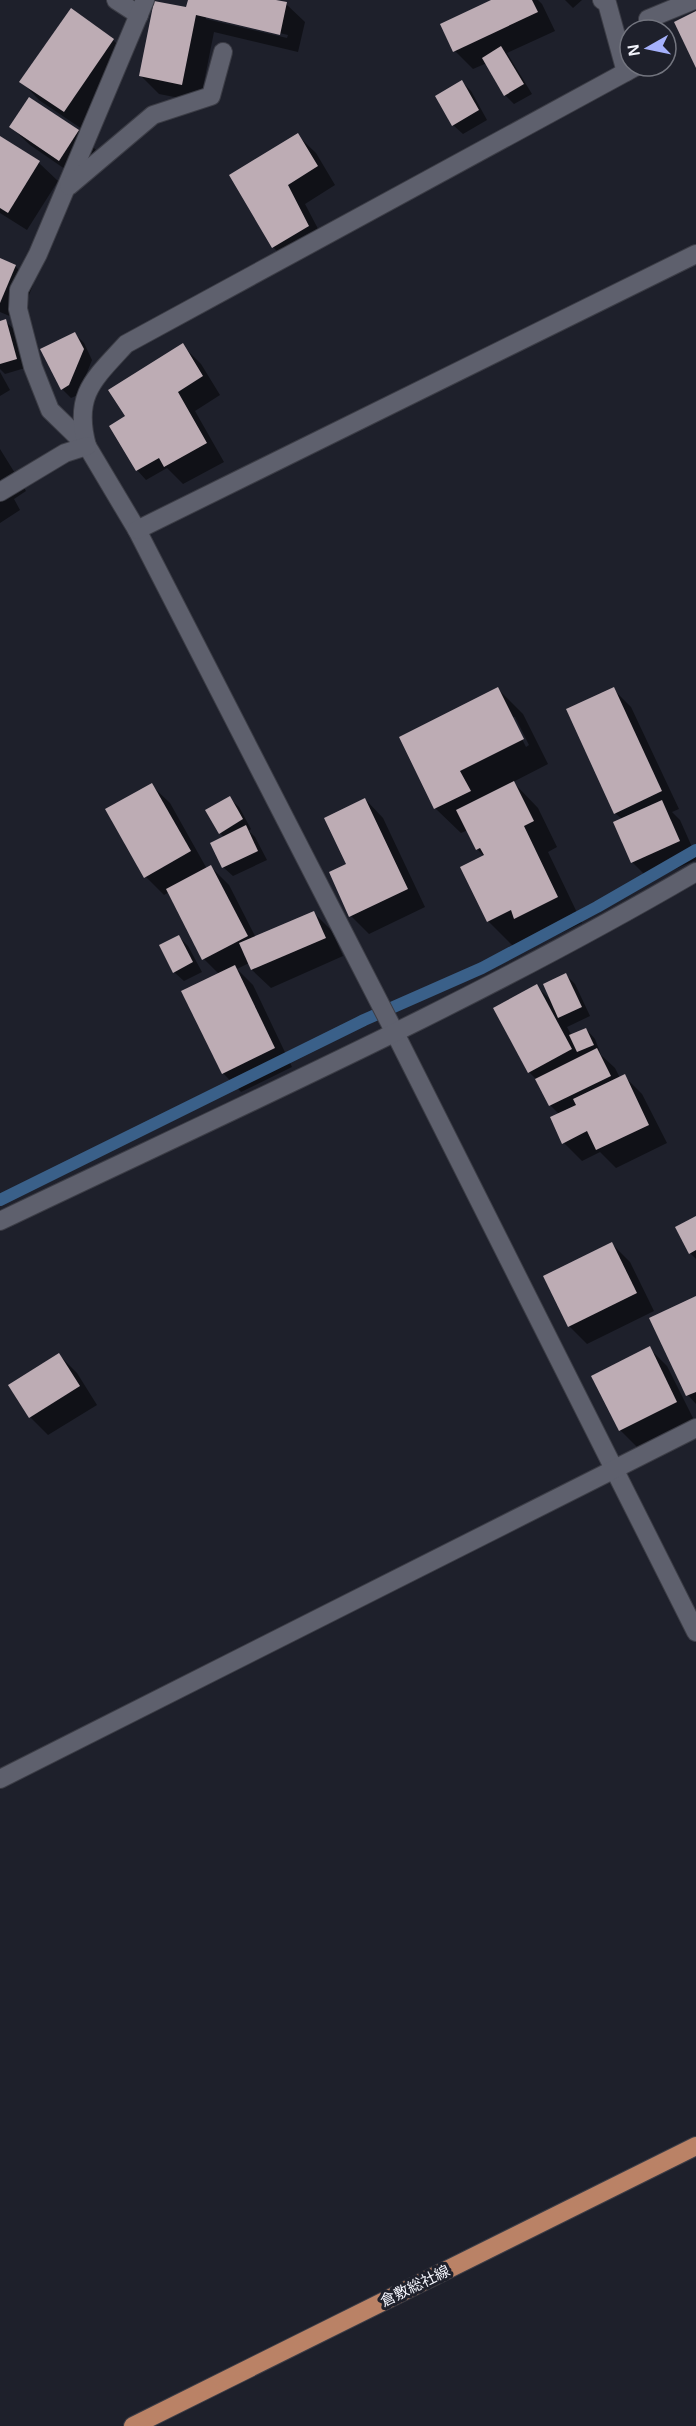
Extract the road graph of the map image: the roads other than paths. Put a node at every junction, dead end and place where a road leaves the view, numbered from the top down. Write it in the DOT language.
graph roads {
  1 [pos="116,0"];
  2 [pos="602,0"];
  3 [pos="694,0"];
  4 [pos="142,7"];
  5 [pos="650,18"];
  6 [pos="618,33"];
  7 [pos="223,52"];
  8 [pos="618,76"];
  9 [pos="66,189"];
  10 [pos="696,254"];
  11 [pos="87,446"];
  12 [pos="0,492"];
  13 [pos="137,530"];
  14 [pos="696,872"];
  15 [pos="387,1019"];
  16 [pos="0,1221"];
  17 [pos="696,1428"];
  18 [pos="614,1469"];
  19 [pos="696,1632"];
  20 [pos="0,1779"];
  21 [pos="696,2146"];
  22 [pos="134,2426"];
  1 -- 4 [label="street"];
  2 -- 6 [label="street"];
  3 -- 5 [label="street"];
  4 -- 9 [label="street"];
  7 -- 9 [label="street"];
  8 -- 11 [label="street"];
  9 -- 11 [label="street"];
  10 -- 13 [label="street"];
  11 -- 12 [label="street"];
  11 -- 13 [label="street"];
  13 -- 15 [label="street"];
  14 -- 15 [label="street"];
  15 -- 16 [label="street"];
  15 -- 18 [label="street"];
  17 -- 18 [label="street"];
  18 -- 19 [label="street"];
  18 -- 20 [label="street"];
  21 -- 22 [label="main road, 倉敷総社線"];
}
